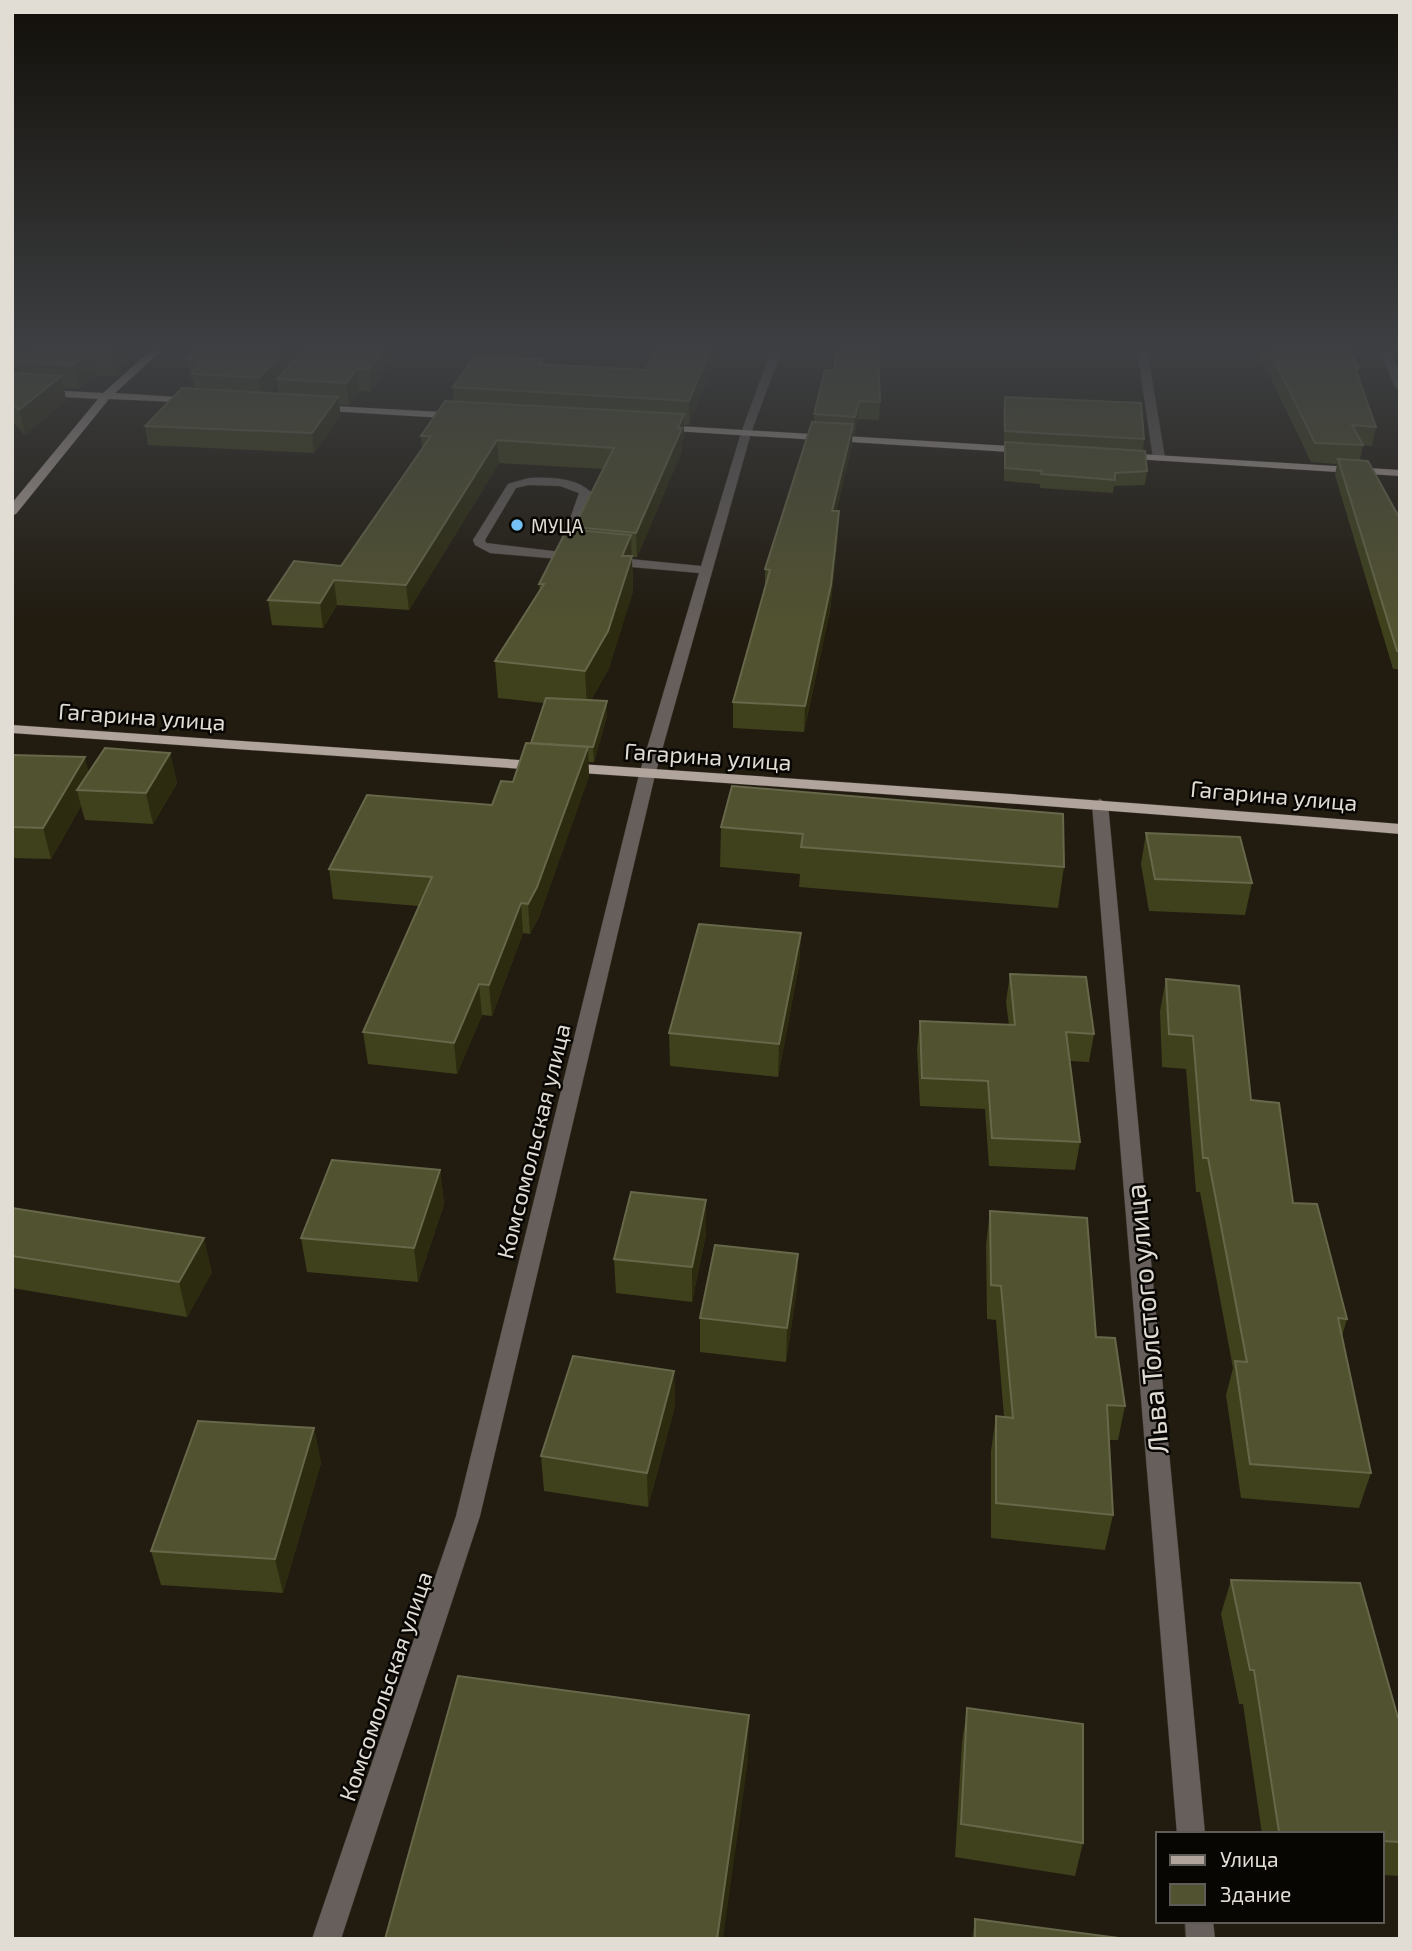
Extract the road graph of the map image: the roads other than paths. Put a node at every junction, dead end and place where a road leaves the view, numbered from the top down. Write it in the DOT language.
graph roads {
  1 [pos="68,442"];
  2 [pos="743,442"];
  3 [pos="900,442"];
  4 [pos="1157,442"];
  5 [pos="1035,450"];
  6 [pos="1104,454"];
  7 [pos="1159,458"];
  8 [pos="1400,472"];
  9 [pos="12,511"];
  10 [pos="564,556"];
  11 [pos="706,570"];
  12 [pos="12,729"];
  13 [pos="647,775"];
  14 [pos="1100,804"];
  15 [pos="1400,829"];
  16 [pos="1191,1832"];
  17 [pos="326,1939"];
  1 -- 9 [label="main road"];
  2 -- 11 [label="street, Комсомольская улица"];
  3 -- 5 [label="main road"];
  4 -- 7 [label="street"];
  6 -- 7 [label="main road"];
  7 -- 8 [label="main road"];
  10 -- 10 [label="street"];
  10 -- 11 [label="street"];
  11 -- 13 [label="street, Комсомольская улица"];
  12 -- 13 [label="main road, Гагарина улица"];
  13 -- 14 [label="main road, Гагарина улица"];
  13 -- 17 [label="street, Комсомольская улица"];
  14 -- 15 [label="main road, Гагарина улица"];
  14 -- 16 [label="street, Льва Толстого улица"];
}
